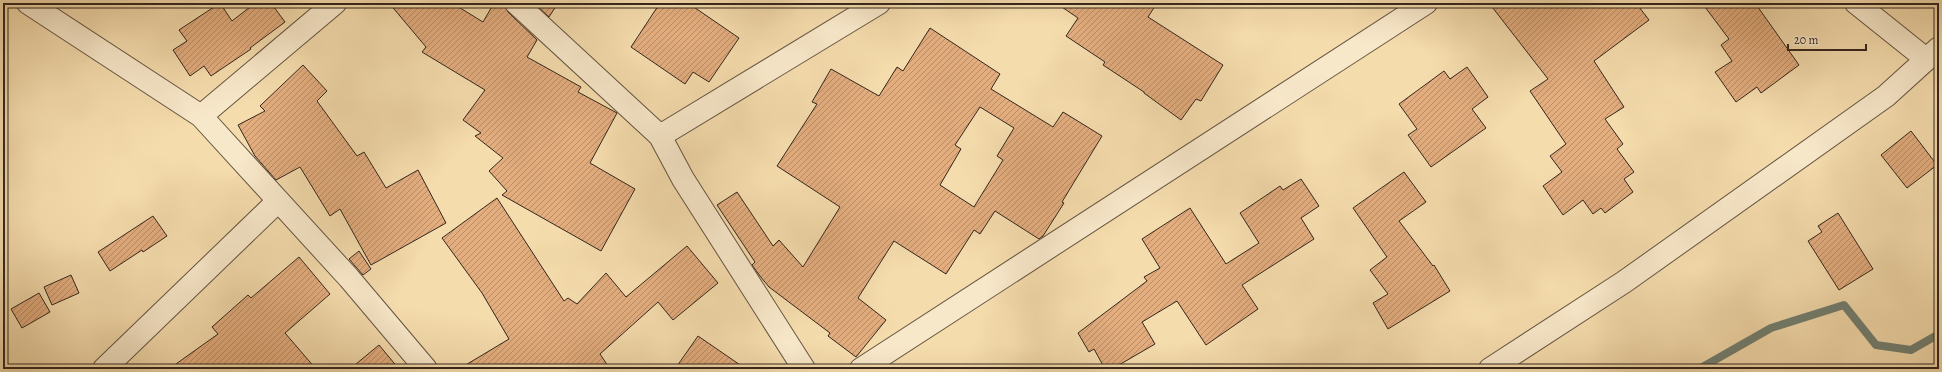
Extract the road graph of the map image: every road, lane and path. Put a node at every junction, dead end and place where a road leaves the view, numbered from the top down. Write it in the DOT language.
graph roads {
  1 [pos="28,3"];
  2 [pos="335,3"];
  3 [pos="516,3"];
  4 [pos="879,3"];
  5 [pos="1426,3"];
  6 [pos="1856,3"];
  7 [pos="1932,54"];
  8 [pos="201,116"];
  9 [pos="660,136"];
  10 [pos="278,201"];
  11 [pos="104,369"];
  12 [pos="426,369"];
  13 [pos="804,369"];
  14 [pos="861,369"];
  15 [pos="1490,369"];
  1 -- 8 [label="street"];
  2 -- 8 [label="street"];
  3 -- 9 [label="street"];
  4 -- 9 [label="street"];
  5 -- 14 [label="street"];
  6 -- 7 [label="street"];
  7 -- 15 [label="street"];
  8 -- 10 [label="street"];
  9 -- 13 [label="street"];
  10 -- 11 [label="street"];
  10 -- 12 [label="street"];
}
